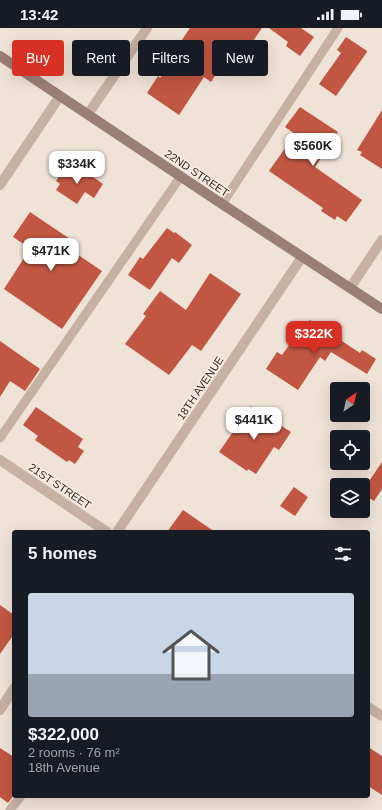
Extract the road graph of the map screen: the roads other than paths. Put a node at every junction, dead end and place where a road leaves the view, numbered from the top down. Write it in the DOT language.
graph roads {
  1 [pos="147,28"];
  2 [pos="338,28"];
  3 [pos="0,56"];
  4 [pos="60,96"];
  5 [pos="88,114"];
  6 [pos="180,176"];
  7 [pos="0,185"];
  8 [pos="222,204"];
  9 [pos="382,240"];
  10 [pos="302,257"];
  11 [pos="350,288"];
  12 [pos="382,309"];
  13 [pos="0,438"];
  14 [pos="0,460"];
  15 [pos="105,530"];
  16 [pos="118,530"];
  17 [pos="12,694"];
  18 [pos="370,708"];
  19 [pos="0,710"];
  20 [pos="382,716"];
  21 [pos="19,798"];
  22 [pos="10,810"];
  1 -- 5 [label="street"];
  2 -- 8 [label="lane"];
  3 -- 4 [label="street, 22ND STREET"];
  4 -- 5 [label="street, 22ND STREET"];
  4 -- 7 [label="street"];
  5 -- 6 [label="street, 22ND STREET"];
  6 -- 8 [label="street, 22ND STREET"];
  6 -- 13 [label="lane"];
  8 -- 10 [label="street, 22ND STREET"];
  9 -- 11 [label="street"];
  10 -- 11 [label="street, 22ND STREET"];
  10 -- 16 [label="street, 18TH AVENUE"];
  11 -- 12 [label="street, 22ND STREET"];
  14 -- 15 [label="street, 21ST STREET"];
  17 -- 19 [label="street"];
  18 -- 20 [label="street"];
  21 -- 22 [label="lane"];
}
